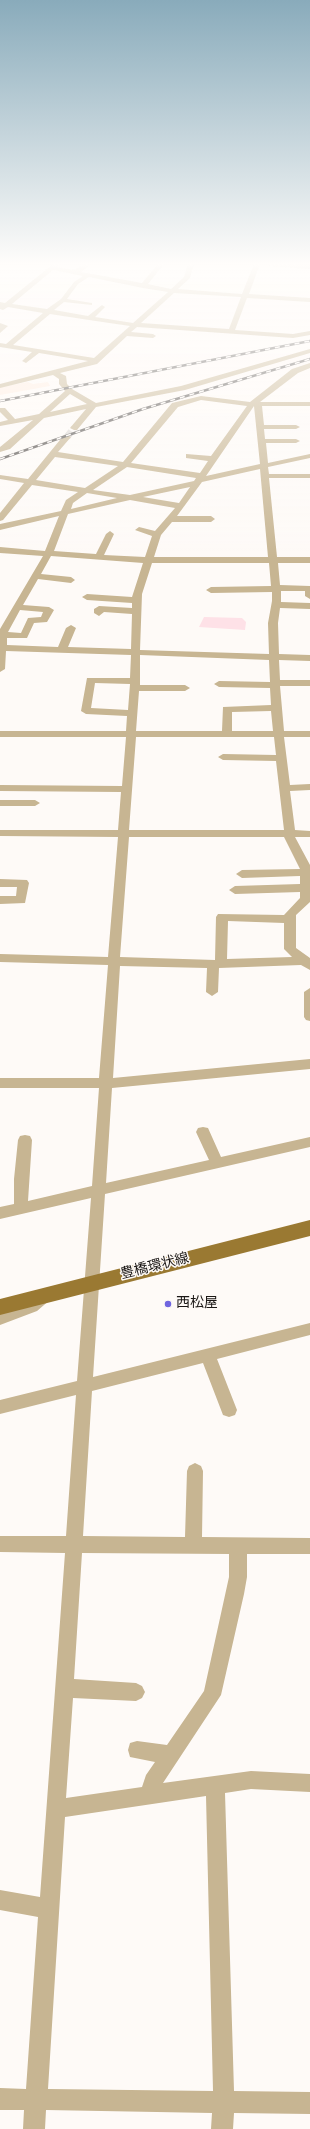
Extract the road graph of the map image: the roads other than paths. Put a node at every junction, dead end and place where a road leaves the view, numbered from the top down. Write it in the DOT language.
graph roads {
  1 [pos="86,363"];
  2 [pos="92,363"];
  3 [pos="267,363"];
  4 [pos="310,364"];
  5 [pos="55,372"];
  6 [pos="63,378"];
  7 [pos="0,386"];
  8 [pos="69,391"];
  9 [pos="255,404"];
  10 [pos="310,404"];
  11 [pos="94,405"];
  12 [pos="2,410"];
  13 [pos="39,416"];
  14 [pos="13,421"];
  15 [pos="0,424"];
  16 [pos="260,427"];
  17 [pos="296,427"];
  18 [pos="74,428"];
  19 [pos="67,437"];
  20 [pos="262,441"];
  21 [pos="296,441"];
  22 [pos="2,448"];
  23 [pos="53,454"];
  24 [pos="189,456"];
  25 [pos="310,456"];
  26 [pos="213,459"];
  27 [pos="125,465"];
  28 [pos="264,466"];
  29 [pos="265,476"];
  30 [pos="310,476"];
  31 [pos="0,477"];
  32 [pos="198,480"];
  33 [pos="30,481"];
  34 [pos="86,489"];
  35 [pos="134,497"];
  36 [pos="181,506"];
  37 [pos="63,513"];
  38 [pos="0,518"];
  39 [pos="171,519"];
  40 [pos="211,519"];
  41 [pos="0,527"];
  42 [pos="139,530"];
  43 [pos="110,534"];
  44 [pos="157,534"];
  45 [pos="0,550"];
  46 [pos="48,554"];
  47 [pos="99,557"];
  48 [pos="148,560"];
  49 [pos="273,560"];
  50 [pos="310,560"];
  51 [pos="35,576"];
  52 [pos="71,580"];
  53 [pos="276,589"];
  54 [pos="211,590"];
  55 [pos="310,596"];
  56 [pos="87,597"];
  57 [pos="136,600"];
  58 [pos="277,605"];
  59 [pos="310,606"];
  60 [pos="17,607"];
  61 [pos="136,611"];
  62 [pos="99,613"];
  63 [pos="71,628"];
  64 [pos="3,635"];
  65 [pos="1,648"];
  66 [pos="62,650"];
  67 [pos="136,652"];
  68 [pos="273,657"];
  69 [pos="310,658"];
  70 [pos="0,669"];
  71 [pos="310,683"];
  72 [pos="135,684"];
  73 [pos="219,684"];
  74 [pos="275,684"];
  75 [pos="185,688"];
  76 [pos="276,708"];
  77 [pos="132,713"];
  78 [pos="0,734"];
  79 [pos="131,734"];
  80 [pos="227,734"];
  81 [pos="279,734"];
  82 [pos="310,734"];
  83 [pos="223,757"];
  84 [pos="281,758"];
  85 [pos="310,787"];
  86 [pos="0,788"];
  87 [pos="285,788"];
  88 [pos="127,789"];
  89 [pos="0,803"];
  90 [pos="35,803"];
  91 [pos="0,832"];
  92 [pos="124,833"];
  93 [pos="290,834"];
  94 [pos="310,834"];
  95 [pos="306,872"];
  96 [pos="242,874"];
  97 [pos="0,883"];
  98 [pos="306,888"];
  99 [pos="235,890"];
  100 [pos="0,900"];
  101 [pos="290,919"];
  102 [pos="0,958"];
  103 [pos="114,961"];
  104 [pos="217,963"];
  105 [pos="308,963"];
  106 [pos="212,992"];
  107 [pos="310,992"];
  108 [pos="310,1017"];
  109 [pos="310,1064"];
  110 [pos="0,1083"];
  111 [pos="107,1083"];
  112 [pos="203,1132"];
  113 [pos="25,1140"];
  114 [pos="310,1142"];
  115 [pos="217,1164"];
  116 [pos="98,1191"];
  117 [pos="21,1208"];
  118 [pos="0,1213"];
  119 [pos="310,1228"];
  120 [pos="92,1282"];
  121 [pos="48,1293"];
  122 [pos="5,1303"];
  123 [pos="0,1319"];
  124 [pos="310,1329"];
  125 [pos="208,1355"];
  126 [pos="84,1386"];
  127 [pos="0,1407"];
  128 [pos="229,1410"];
  129 [pos="195,1471"];
  130 [pos="0,1544"];
  131 [pos="74,1545"];
  132 [pos="193,1545"];
  133 [pos="238,1546"];
  134 [pos="310,1546"];
  135 [pos="64,1688"];
  136 [pos="136,1692"];
  137 [pos="137,1750"];
  138 [pos="171,1755"];
  139 [pos="310,1783"];
  140 [pos="215,1785"];
  141 [pos="150,1795"];
  142 [pos="55,1809"];
  143 [pos="0,1900"];
  144 [pos="49,1909"];
  145 [pos="0,2099"];
  146 [pos="36,2099"];
  147 [pos="224,2101"];
  148 [pos="310,2103"];
  149 [pos="34,2129"];
  150 [pos="222,2129"];
  1 -- 5 [label="street"];
  2 -- 6 [label="street"];
  3 -- 11 [label="street"];
  4 -- 9 [label="street"];
  5 -- 6 [label="street"];
  5 -- 7 [label="street"];
  6 -- 8 [label="street"];
  8 -- 11 [label="street"];
  8 -- 13 [label="street"];
  9 -- 10 [label="street"];
  9 -- 16 [label="street"];
  9 -- 26 [label="street"];
  9 -- 27 [label="street"];
  11 -- 13 [label="street"];
  11 -- 18 [label="street"];
  12 -- 14 [label="street"];
  13 -- 14 [label="street"];
  13 -- 22 [label="street"];
  14 -- 15 [label="street"];
  16 -- 17 [label="street"];
  16 -- 20 [label="street"];
  19 -- 23 [label="street"];
  20 -- 21 [label="street"];
  20 -- 28 [label="street"];
  23 -- 27 [label="street"];
  23 -- 33 [label="street"];
  24 -- 26 [label="street"];
  25 -- 28 [label="street"];
  26 -- 32 [label="street"];
  27 -- 32 [label="street"];
  27 -- 34 [label="street"];
  28 -- 29 [label="street"];
  28 -- 32 [label="street"];
  29 -- 30 [label="street"];
  29 -- 49 [label="street"];
  31 -- 33 [label="street"];
  32 -- 35 [label="street"];
  32 -- 36 [label="street"];
  33 -- 34 [label="street"];
  33 -- 38 [label="street"];
  34 -- 35 [label="street"];
  34 -- 37 [label="street"];
  35 -- 36 [label="street"];
  35 -- 37 [label="street"];
  36 -- 39 [label="street"];
  37 -- 41 [label="street"];
  37 -- 46 [label="street"];
  39 -- 40 [label="street"];
  39 -- 44 [label="street"];
  42 -- 44 [label="street"];
  43 -- 47 [label="street"];
  44 -- 48 [label="street"];
  45 -- 46 [label="street"];
  46 -- 47 [label="street"];
  46 -- 51 [label="street"];
  47 -- 48 [label="street"];
  48 -- 49 [label="street"];
  48 -- 57 [label="street"];
  49 -- 50 [label="street"];
  49 -- 53 [label="street"];
  51 -- 52 [label="street"];
  51 -- 60 [label="street"];
  53 -- 54 [label="street"];
  53 -- 55 [label="street"];
  53 -- 58 [label="street"];
  56 -- 57 [label="street"];
  57 -- 61 [label="street"];
  58 -- 59 [label="street"];
  58 -- 68 [label="street"];
  60 -- 64 [label="street"];
  60 -- 64 [label="street"];
  61 -- 62 [label="street"];
  61 -- 67 [label="street"];
  63 -- 66 [label="street"];
  64 -- 65 [label="street"];
  65 -- 66 [label="street"];
  65 -- 70 [label="street"];
  66 -- 67 [label="street"];
  67 -- 68 [label="street"];
  67 -- 72 [label="street"];
  68 -- 69 [label="street"];
  68 -- 74 [label="street"];
  71 -- 74 [label="street"];
  72 -- 75 [label="street"];
  72 -- 77 [label="street"];
  72 -- 77 [label="street"];
  73 -- 74 [label="street"];
  74 -- 76 [label="street"];
  76 -- 80 [label="street"];
  76 -- 81 [label="street"];
  77 -- 79 [label="street"];
  78 -- 79 [label="street"];
  79 -- 80 [label="street"];
  79 -- 88 [label="street"];
  80 -- 81 [label="street"];
  81 -- 82 [label="street"];
  81 -- 84 [label="street"];
  83 -- 84 [label="street"];
  84 -- 87 [label="street"];
  85 -- 87 [label="street"];
  86 -- 88 [label="street"];
  87 -- 93 [label="street"];
  88 -- 92 [label="street"];
  89 -- 90 [label="street"];
  91 -- 92 [label="street"];
  92 -- 93 [label="street"];
  92 -- 103 [label="street"];
  93 -- 94 [label="street"];
  93 -- 95 [label="street"];
  95 -- 96 [label="street"];
  95 -- 98 [label="street"];
  97 -- 100 [label="street"];
  98 -- 99 [label="street"];
  98 -- 101 [label="street"];
  101 -- 104 [label="street"];
  101 -- 105 [label="street"];
  102 -- 103 [label="street"];
  103 -- 104 [label="street"];
  103 -- 111 [label="street"];
  104 -- 105 [label="street"];
  104 -- 106 [label="street"];
  107 -- 108 [label="street"];
  109 -- 111 [label="street"];
  110 -- 111 [label="street"];
  111 -- 116 [label="street"];
  112 -- 115 [label="street"];
  113 -- 117 [label="street"];
  114 -- 115 [label="street"];
  115 -- 116 [label="street"];
  116 -- 117 [label="street"];
  116 -- 120 [label="street"];
  117 -- 118 [label="street"];
  119 -- 120 [label="main road, 豊橋環状線"];
  120 -- 121 [label="main road, 豊橋環状線"];
  120 -- 126 [label="street"];
  121 -- 122 [label="main road, 豊橋環状線"];
  121 -- 123 [label="street"];
  124 -- 125 [label="street"];
  125 -- 126 [label="street"];
  125 -- 128 [label="street"];
  126 -- 127 [label="street"];
  126 -- 131 [label="street"];
  129 -- 132 [label="street"];
  130 -- 131 [label="street"];
  131 -- 132 [label="street"];
  131 -- 135 [label="street"];
  132 -- 133 [label="street"];
  133 -- 134 [label="street"];
  133 -- 138 [label="street"];
  135 -- 136 [label="street"];
  135 -- 142 [label="street"];
  137 -- 138 [label="street"];
  138 -- 141 [label="street"];
  139 -- 140 [label="street"];
  140 -- 141 [label="street"];
  140 -- 147 [label="street"];
  141 -- 142 [label="street"];
  142 -- 144 [label="street"];
  143 -- 144 [label="street"];
  144 -- 146 [label="street"];
  145 -- 146 [label="street"];
  146 -- 147 [label="street"];
  146 -- 149 [label="street"];
  147 -- 148 [label="street"];
  147 -- 150 [label="street"];
}
